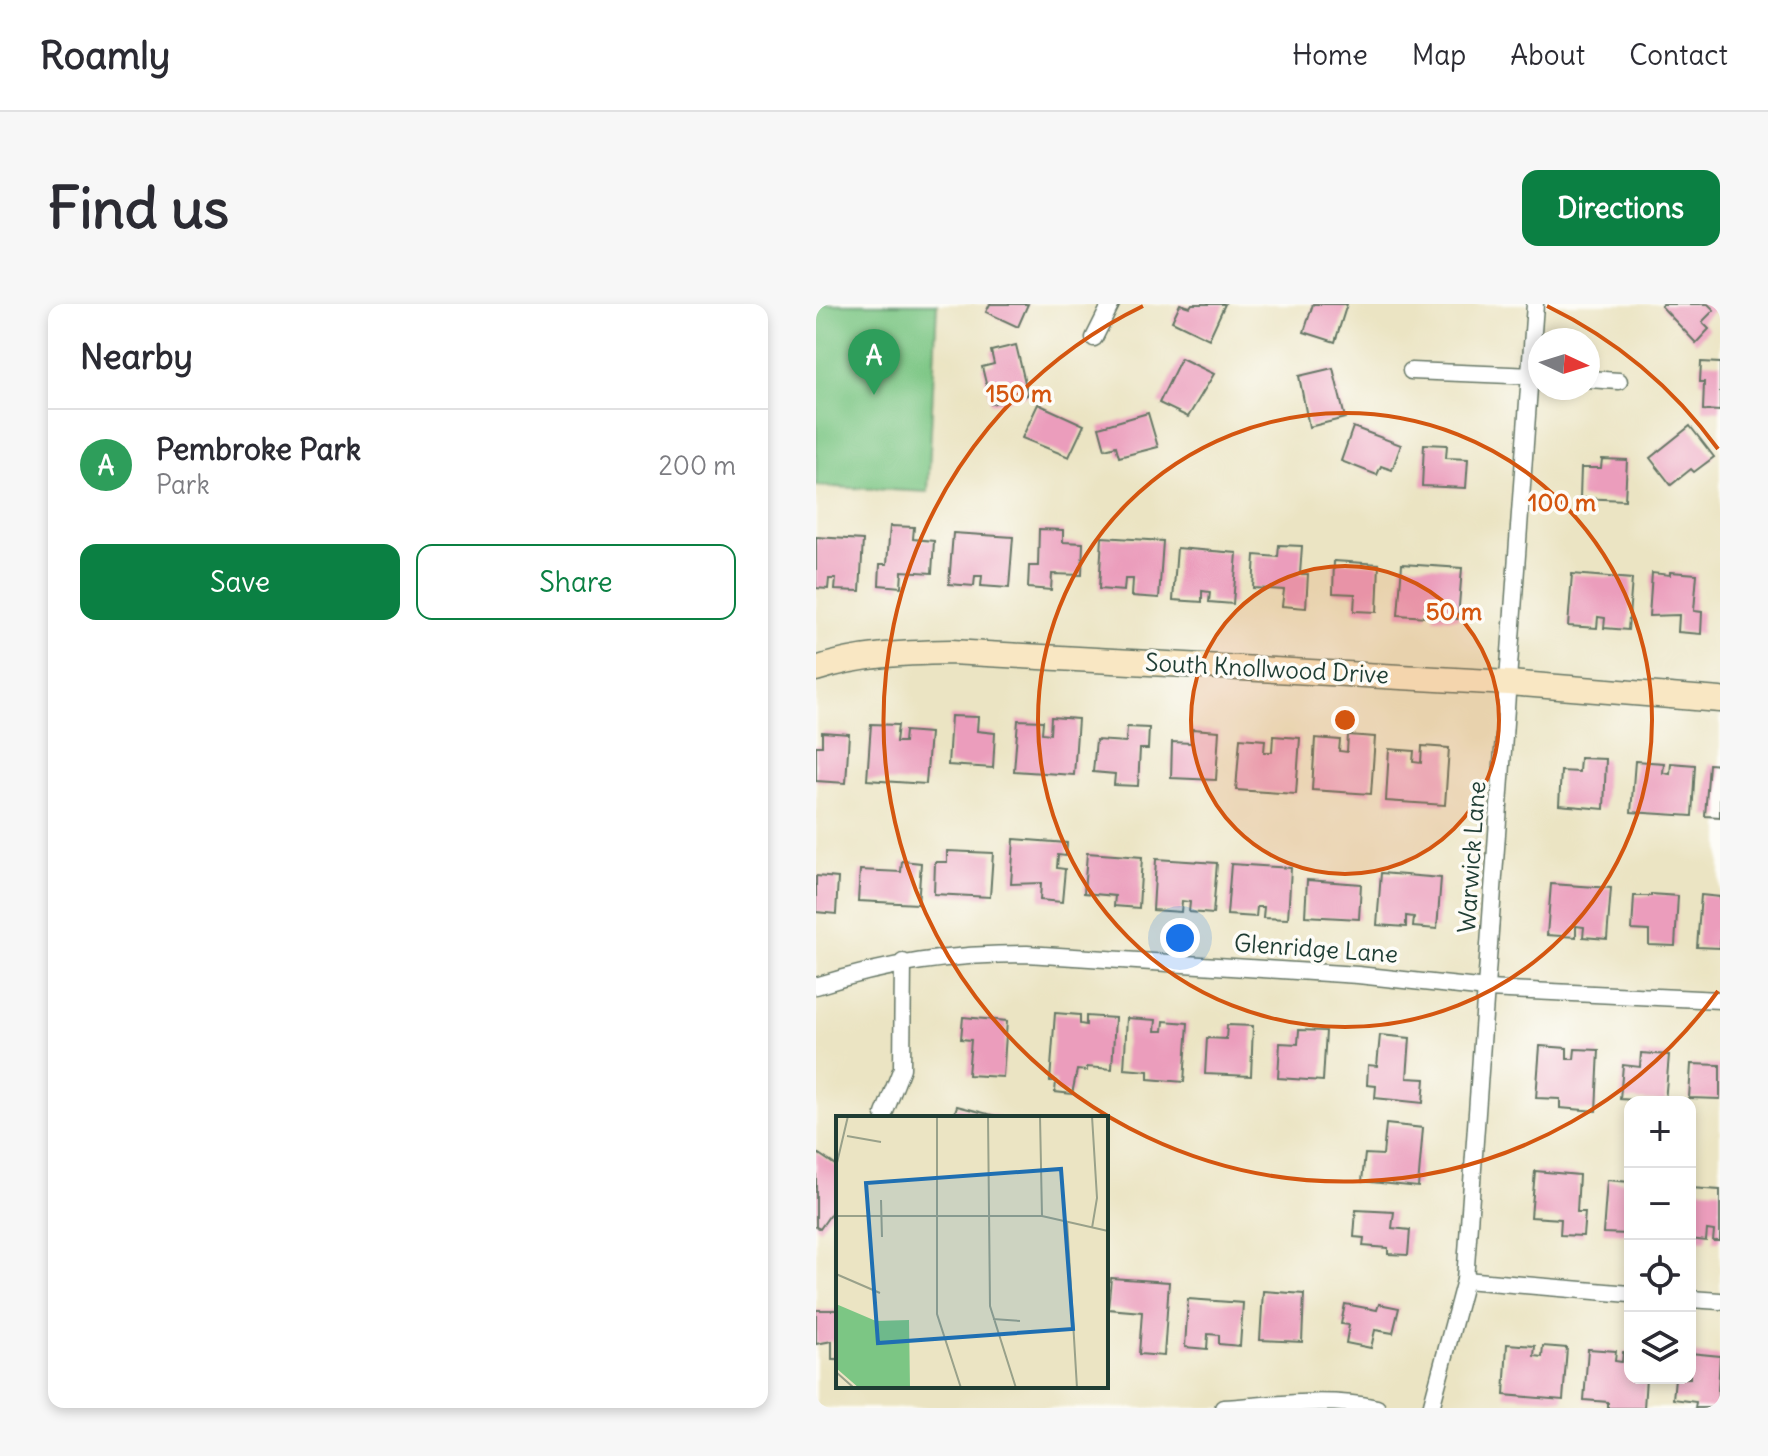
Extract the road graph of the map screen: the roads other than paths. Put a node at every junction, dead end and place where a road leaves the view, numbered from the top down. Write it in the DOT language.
graph roads {
  1 [pos="1111,304"];
  2 [pos="1535,304"];
  3 [pos="1535,328"];
  4 [pos="1094,338"];
  5 [pos="1411,371"];
  6 [pos="1528,376"];
  7 [pos="1600,380"];
  8 [pos="1619,381"];
  9 [pos="1533,400"];
  10 [pos="816,669"];
  11 [pos="1509,683"];
  12 [pos="1720,700"];
  13 [pos="903,962"];
  14 [pos="816,986"];
  15 [pos="1487,989"];
  16 [pos="1720,1000"];
  17 [pos="884,1114"];
  18 [pos="1465,1280"];
  19 [pos="1624,1293"];
  20 [pos="1696,1299"];
  21 [pos="1720,1301"];
  22 [pos="1223,1408"];
  23 [pos="1377,1408"];
  24 [pos="1431,1408"];
  1 -- 4 [label="street"];
  2 -- 3 [label="street, Warwick Lane"];
  5 -- 6 [label="street"];
  7 -- 8 [label="street"];
  9 -- 11 [label="street, Warwick Lane"];
  10 -- 11 [label="street, South Knollwood Drive"];
  11 -- 12 [label="street, South Knollwood Drive"];
  11 -- 15 [label="street, Warwick Lane"];
  13 -- 14 [label="street, Glenridge Lane"];
  13 -- 15 [label="street, Glenridge Lane"];
  13 -- 17 [label="street"];
  15 -- 16 [label="street, Glenridge Lane"];
  15 -- 18 [label="street, Warwick Lane"];
  18 -- 19 [label="street"];
  18 -- 24 [label="street, Warwick Lane"];
  20 -- 21 [label="street"];
  22 -- 23 [label="street"];
}
